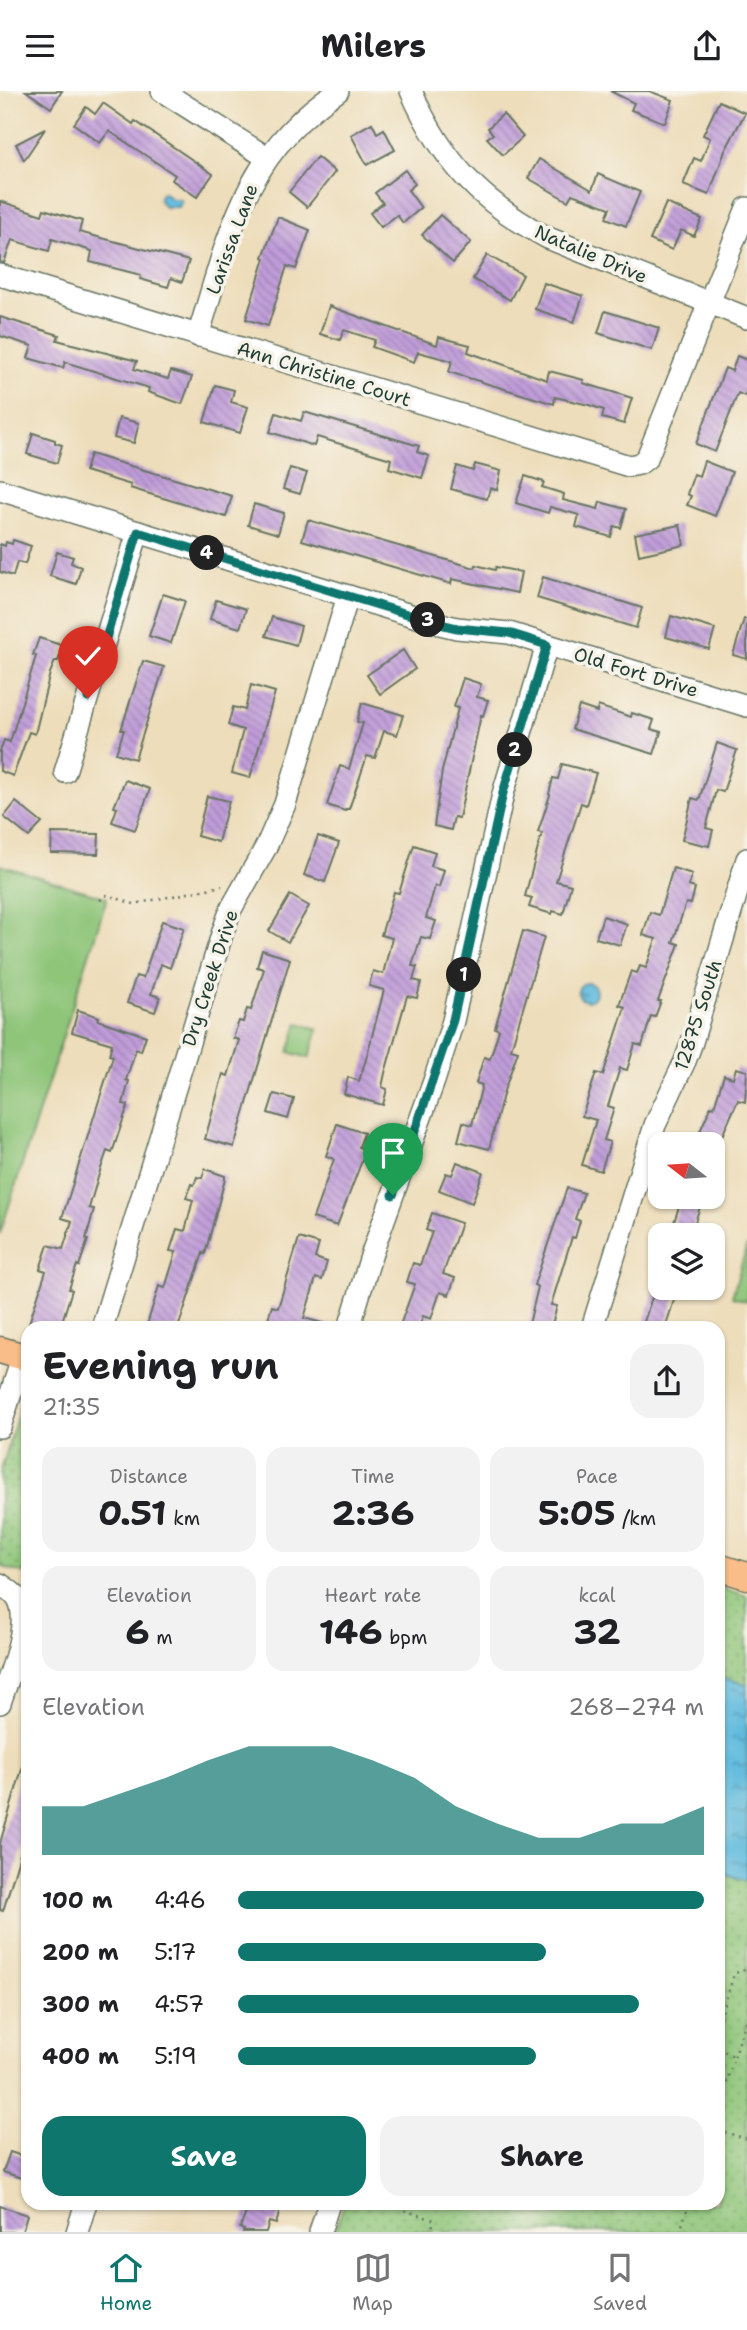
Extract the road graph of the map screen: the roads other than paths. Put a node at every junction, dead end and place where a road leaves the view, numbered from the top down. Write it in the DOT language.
graph roads {
  1 [pos="162,91"];
  2 [pos="338,91"];
  3 [pos="411,91"];
  4 [pos="266,157"];
  5 [pos="747,208"];
  6 [pos="0,275"];
  7 [pos="708,303"];
  8 [pos="747,318"];
  9 [pos="198,336"];
  10 [pos="0,490"];
  11 [pos="138,532"];
  12 [pos="348,596"];
  13 [pos="547,645"];
  14 [pos="747,706"];
  15 [pos="65,772"];
  16 [pos="747,859"];
  17 [pos="104,1321"];
  18 [pos="351,1321"];
  19 [pos="594,1321"];
  20 [pos="17,1355"];
  21 [pos="0,1427"];
  22 [pos="725,1571"];
  23 [pos="747,1576"];
  24 [pos="0,1584"];
  25 [pos="21,1609"];
  26 [pos="21,1634"];
  27 [pos="0,1703"];
  28 [pos="84,2210"];
  29 [pos="326,2210"];
  30 [pos="77,2232"];
  31 [pos="320,2232"];
  1 -- 4 [label="street"];
  2 -- 4 [label="street, Larissa Lane"];
  3 -- 7 [label="street, Natalie Drive"];
  4 -- 9 [label="street, Larissa Lane"];
  5 -- 7 [label="street"];
  6 -- 9 [label="street, Ann Christine Court"];
  7 -- 8 [label="street, Natalie Drive"];
  7 -- 9 [label="street, Ann Christine Court"];
  10 -- 11 [label="street, Old Fort Drive"];
  11 -- 12 [label="street, Old Fort Drive"];
  11 -- 15 [label="street"];
  12 -- 13 [label="street, Old Fort Drive"];
  12 -- 17 [label="street, Dry Creek Drive"];
  13 -- 14 [label="street, Old Fort Drive"];
  13 -- 18 [label="street"];
  16 -- 19 [label="street, 12875 South"];
  20 -- 21 [label="street"];
  22 -- 23 [label="main road"];
  24 -- 25 [label="street"];
  26 -- 27 [label="street"];
  28 -- 30 [label="street"];
  29 -- 31 [label="street"];
}
